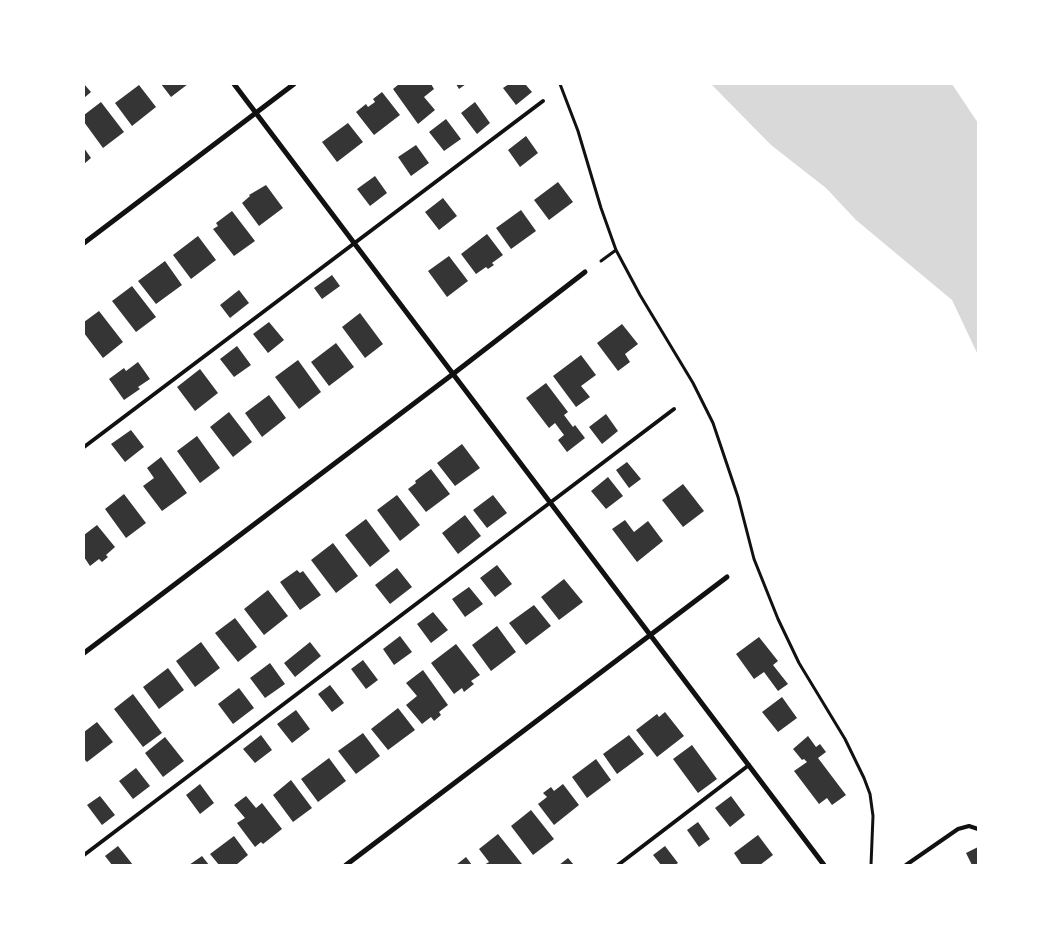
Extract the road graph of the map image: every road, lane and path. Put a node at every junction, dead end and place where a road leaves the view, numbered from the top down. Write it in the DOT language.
graph roads {
  1 [pos="234,84"];
  2 [pos="294,84"];
  3 [pos="560,84"];
  4 [pos="543,101"];
  5 [pos="256,113"];
  6 [pos="84,243"];
  7 [pos="354,244"];
  8 [pos="616,250"];
  9 [pos="601,261"];
  10 [pos="585,272"];
  11 [pos="453,374"];
  12 [pos="674,409"];
  13 [pos="84,447"];
  14 [pos="550,502"];
  15 [pos="727,577"];
  16 [pos="650,636"];
  17 [pos="84,653"];
  18 [pos="749,765"];
  19 [pos="978,829"];
  20 [pos="84,855"];
  21 [pos="346,865"];
  22 [pos="618,865"];
  23 [pos="824,865"];
  24 [pos="871,865"];
  25 [pos="906,865"];
  1 -- 5 [label="street"];
  2 -- 5 [label="street"];
  3 -- 8 [label="path"];
  4 -- 7 [label="lane"];
  5 -- 6 [label="street"];
  5 -- 7 [label="street"];
  7 -- 11 [label="street"];
  7 -- 13 [label="lane"];
  8 -- 9 [label="path"];
  8 -- 24 [label="path"];
  10 -- 11 [label="street"];
  11 -- 14 [label="street"];
  11 -- 17 [label="street"];
  12 -- 14 [label="lane"];
  14 -- 16 [label="street"];
  14 -- 20 [label="lane"];
  15 -- 16 [label="street"];
  16 -- 18 [label="street"];
  16 -- 21 [label="street"];
  18 -- 22 [label="lane"];
  18 -- 23 [label="street"];
  19 -- 25 [label="lane"];
}
